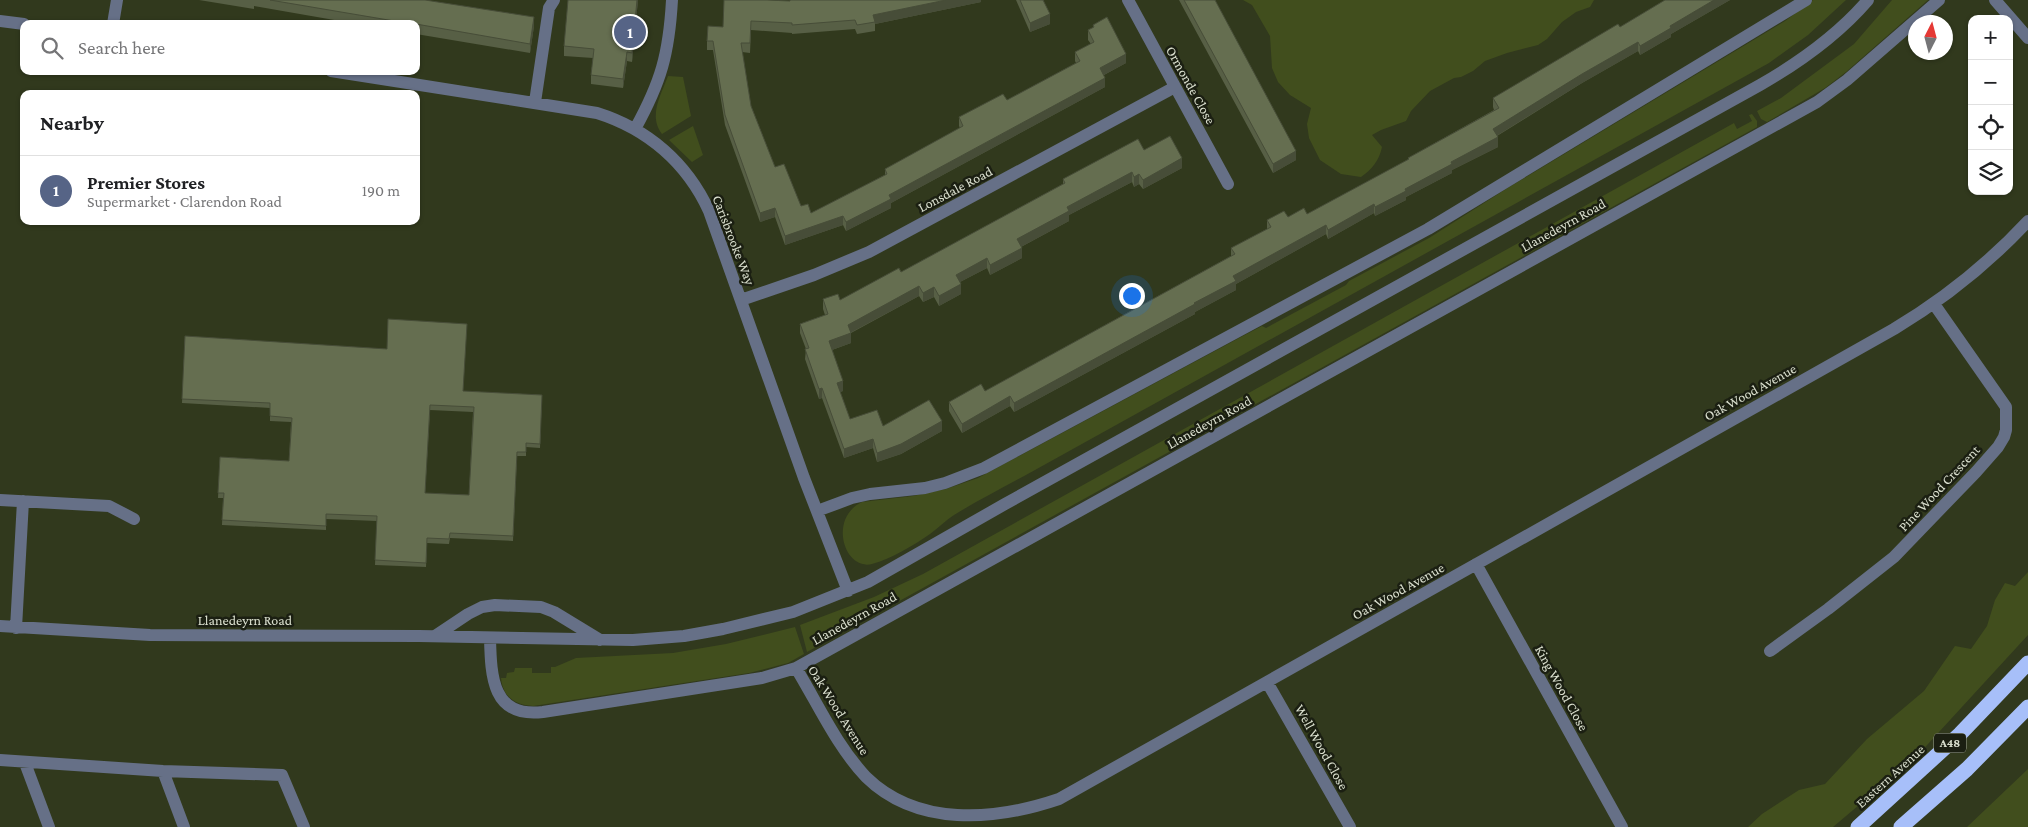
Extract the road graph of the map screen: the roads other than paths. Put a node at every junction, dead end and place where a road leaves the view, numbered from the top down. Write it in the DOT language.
graph roads {
  1 [pos="117,0"];
  2 [pos="554,0"];
  3 [pos="672,0"];
  4 [pos="1128,0"];
  5 [pos="1806,0"];
  6 [pos="1868,0"];
  7 [pos="1939,0"];
  8 [pos="1995,0"];
  9 [pos="114,20"];
  10 [pos="0,21"];
  11 [pos="20,24"];
  12 [pos="2028,38"];
  13 [pos="356,75"];
  14 [pos="1175,87"];
  15 [pos="535,102"];
  16 [pos="635,129"];
  17 [pos="1228,184"];
  18 [pos="2028,221"];
  19 [pos="741,300"];
  20 [pos="1934,304"];
  21 [pos="0,500"];
  22 [pos="23,501"];
  23 [pos="817,511"];
  24 [pos="134,519"];
  25 [pos="1476,564"];
  26 [pos="848,591"];
  27 [pos="0,626"];
  28 [pos="16,628"];
  29 [pos="435,636"];
  30 [pos="490,638"];
  31 [pos="600,640"];
  32 [pos="1770,651"];
  33 [pos="2028,656"];
  34 [pos="796,668"];
  35 [pos="2023,669"];
  36 [pos="1267,682"];
  37 [pos="2028,708"];
  38 [pos="2028,719"];
  39 [pos="1987,750"];
  40 [pos="0,760"];
  41 [pos="25,763"];
  42 [pos="163,771"];
  43 [pos="49,827"];
  44 [pos="184,827"];
  45 [pos="304,827"];
  46 [pos="1350,827"];
  47 [pos="1622,827"];
  48 [pos="1858,827"];
  49 [pos="1901,827"];
  1 -- 9 [label="street"];
  2 -- 15 [label="street"];
  3 -- 16 [label="street"];
  4 -- 14 [label="street, Ormonde Close"];
  5 -- 23 [label="street"];
  6 -- 26 [label="street, Llanedeyrn Road"];
  7 -- 34 [label="street, Llanedeyrn Road"];
  8 -- 12 [label="street"];
  10 -- 11 [label="street"];
  13 -- 15 [label="street, Carisbrooke Way"];
  14 -- 17 [label="street, Ormonde Close"];
  14 -- 19 [label="street, Lonsdale Road"];
  15 -- 16 [label="street, Carisbrooke Way"];
  16 -- 19 [label="street, Carisbrooke Way"];
  18 -- 20 [label="street, Oak Wood Avenue"];
  19 -- 23 [label="street, Carisbrooke Way"];
  20 -- 25 [label="street, Oak Wood Avenue"];
  20 -- 32 [label="street, Pine Wood Crescent"];
  21 -- 22 [label="street"];
  22 -- 24 [label="street"];
  22 -- 28 [label="street"];
  23 -- 26 [label="street, Carisbrooke Way"];
  25 -- 36 [label="street, Oak Wood Avenue"];
  25 -- 47 [label="street, King Wood Close"];
  26 -- 31 [label="street, Llanedeyrn Road"];
  27 -- 28 [label="street, Llanedeyrn Road"];
  28 -- 29 [label="street, Llanedeyrn Road"];
  29 -- 30 [label="street, Llanedeyrn Road"];
  29 -- 31 [label="street"];
  30 -- 31 [label="street, Llanedeyrn Road"];
  30 -- 34 [label="street, Llanedeyrn Road"];
  33 -- 35 [label="highway, A48"];
  34 -- 36 [label="street, Oak Wood Avenue"];
  35 -- 48 [label="highway, Eastern Avenue / A48"];
  36 -- 46 [label="street, Well Wood Close"];
  37 -- 39 [label="highway, A48"];
  38 -- 39 [label="highway, A48"];
  39 -- 49 [label="highway, A48"];
  40 -- 41 [label="street"];
  41 -- 42 [label="street"];
  41 -- 43 [label="street"];
  42 -- 44 [label="street"];
  42 -- 45 [label="street"];
}
